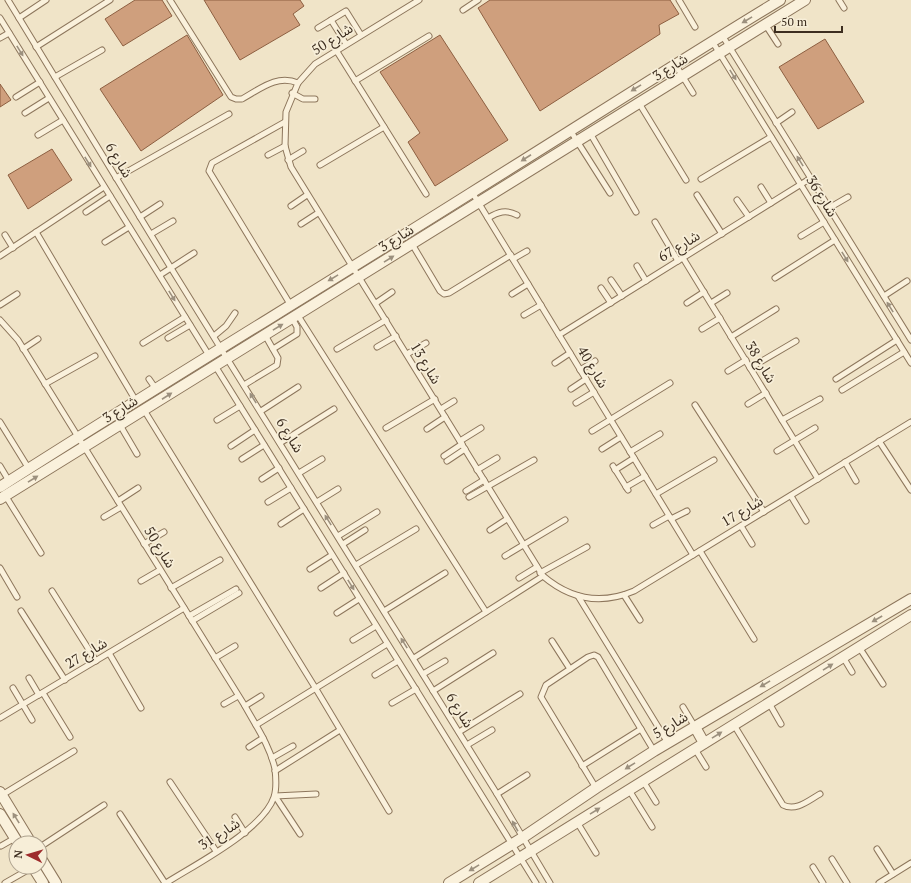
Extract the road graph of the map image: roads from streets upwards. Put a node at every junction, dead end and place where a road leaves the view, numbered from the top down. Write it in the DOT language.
graph roads {
  1 [pos="780,0"];
  2 [pos="805,0"];
  3 [pos="2,492"];
  4 [pos="911,599"];
  5 [pos="911,615"];
  6 [pos="695,727"];
  7 [pos="704,743"];
  8 [pos="1,794"];
  9 [pos="0,814"];
  10 [pos="13,835"];
  11 [pos="26,835"];
  12 [pos="48,870"];
  13 [pos="56,883"];
  14 [pos="449,883"];
  15 [pos="479,883"];
  1 -- 3 [label="street, شارع 3, one-way"];
  3 -- 2 [label="street, شارع 3, one-way"];
  4 -- 6 [label="street, شارع 5, one-way"];
  7 -- 5 [label="street, one-way"];
  6 -- 7 [label="street"];
  6 -- 14 [label="street, شارع 5, one-way"];
  15 -- 7 [label="street, one-way"];
  11 -- 8 [label="street, one-way"];
  9 -- 10 [label="street"];
  12 -- 13 [label="street"];
}
